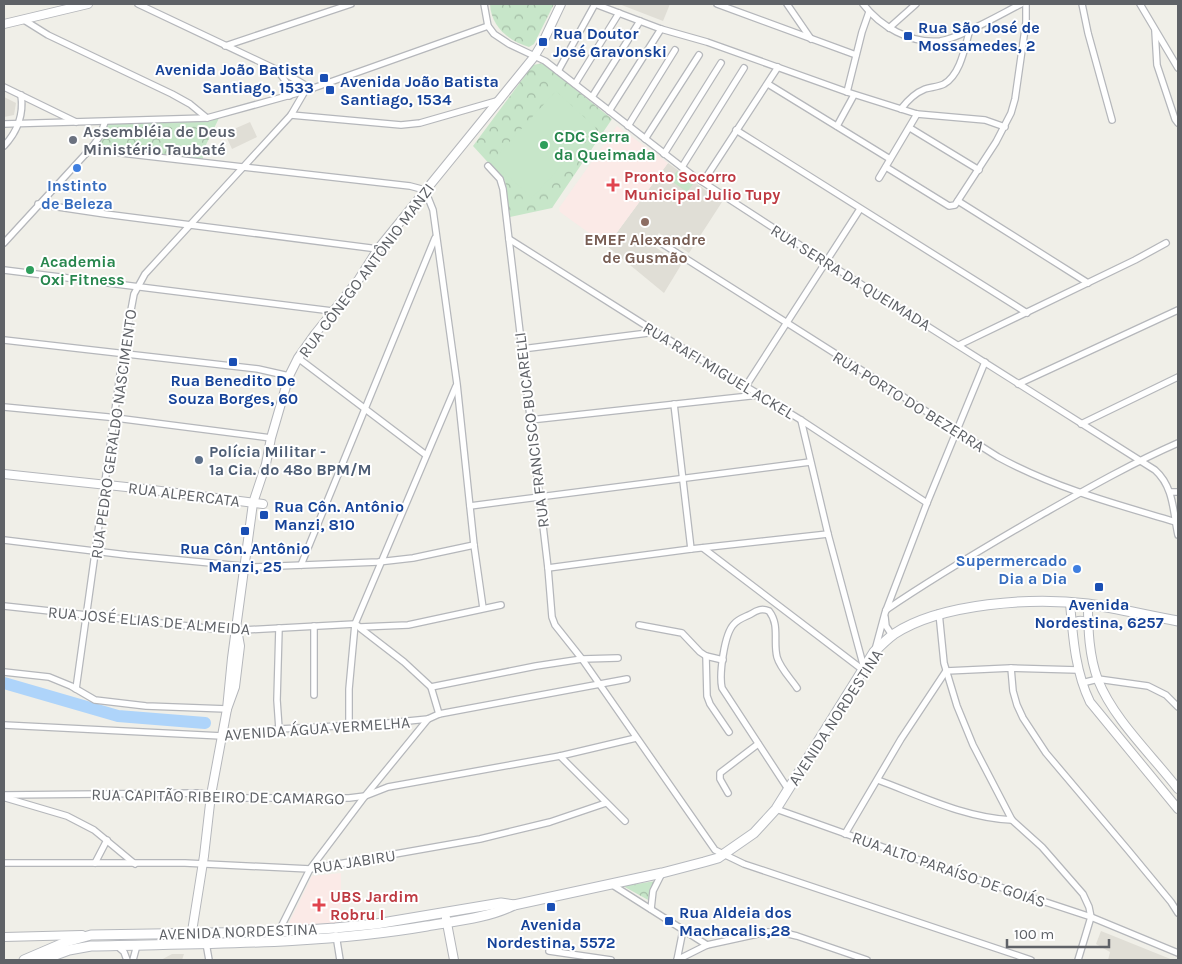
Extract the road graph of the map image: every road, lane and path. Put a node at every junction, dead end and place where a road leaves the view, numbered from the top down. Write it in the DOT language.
graph roads {
  1 [pos="88,4"];
  2 [pos="138,4"];
  3 [pos="351,4"];
  4 [pos="484,4"];
  5 [pos="560,4"];
  6 [pos="595,4"];
  7 [pos="717,4"];
  8 [pos="787,4"];
  9 [pos="863,4"];
  10 [pos="916,4"];
  11 [pos="1021,4"];
  12 [pos="1026,4"];
  13 [pos="1082,4"];
  14 [pos="1140,4"];
  15 [pos="869,12"];
  16 [pos="619,13"];
  17 [pos="24,20"];
  18 [pos="640,21"];
  19 [pos="4,24"];
  20 [pos="488,26"];
  21 [pos="889,28"];
  22 [pos="661,29"];
  23 [pos="970,29"];
  24 [pos="1155,31"];
  25 [pos="811,39"];
  26 [pos="225,46"];
  27 [pos="675,50"];
  28 [pos="699,55"];
  29 [pos="856,55"];
  30 [pos="534,57"];
  31 [pos="721,63"];
  32 [pos="778,67"];
  33 [pos="744,68"];
  34 [pos="1178,68"];
  35 [pos="278,71"];
  36 [pos="558,71"];
  37 [pos="575,84"];
  38 [pos="768,84"];
  39 [pos="4,87"];
  40 [pos="312,89"];
  41 [pos="305,92"];
  42 [pos="847,92"];
  43 [pos="854,94"];
  44 [pos="21,95"];
  45 [pos="290,96"];
  46 [pos="592,97"];
  47 [pos="500,100"];
  48 [pos="902,109"];
  49 [pos="609,111"];
  50 [pos="916,114"];
  51 [pos="291,115"];
  52 [pos="207,118"];
  53 [pos="1112,120"];
  54 [pos="105,122"];
  55 [pos="77,123"];
  56 [pos="1178,123"];
  57 [pos="4,124"];
  58 [pos="18,124"];
  59 [pos="628,126"];
  60 [pos="837,126"];
  61 [pos="1005,127"];
  62 [pos="910,128"];
  63 [pos="736,130"];
  64 [pos="645,139"];
  65 [pos="4,146"];
  66 [pos="92,147"];
  67 [pos="664,154"];
  68 [pos="890,159"];
  69 [pos="244,166"];
  70 [pos="488,166"];
  71 [pos="682,167"];
  72 [pos="886,167"];
  73 [pos="979,170"];
  74 [pos="878,178"];
  75 [pos="703,182"];
  76 [pos="425,190"];
  77 [pos="958,201"];
  78 [pos="38,204"];
  79 [pos="860,208"];
  80 [pos="191,225"];
  81 [pos="436,236"];
  82 [pos="509,239"];
  83 [pos="658,241"];
  84 [pos="4,243"];
  85 [pos="1166,243"];
  86 [pos="378,249"];
  87 [pos="826,262"];
  88 [pos="4,270"];
  89 [pos="1088,283"];
  90 [pos="137,287"];
  91 [pos="1178,310"];
  92 [pos="332,311"];
  93 [pos="1027,313"];
  94 [pos="786,324"];
  95 [pos="656,332"];
  96 [pos="4,340"];
  97 [pos="959,345"];
  98 [pos="522,349"];
  99 [pos="123,353"];
  100 [pos="298,358"];
  101 [pos="986,362"];
  102 [pos="289,376"];
  103 [pos="1178,377"];
  104 [pos="457,384"];
  105 [pos="1018,384"];
  106 [pos="746,386"];
  107 [pos="758,395"];
  108 [pos="674,404"];
  109 [pos="4,407"];
  110 [pos="364,409"];
  111 [pos="114,418"];
  112 [pos="530,420"];
  113 [pos="801,420"];
  114 [pos="1081,424"];
  115 [pos="956,431"];
  116 [pos="271,438"];
  117 [pos="1178,443"];
  118 [pos="426,455"];
  119 [pos="1140,460"];
  120 [pos="810,462"];
  121 [pos="4,474"];
  122 [pos="684,478"];
  123 [pos="105,484"];
  124 [pos="1170,492"];
  125 [pos="1178,492"];
  126 [pos="1078,493"];
  127 [pos="539,498"];
  128 [pos="253,503"];
  129 [pos="263,504"];
  130 [pos="927,504"];
  131 [pos="470,506"];
  132 [pos="1177,522"];
  133 [pos="828,534"];
  134 [pos="1178,535"];
  135 [pos="4,540"];
  136 [pos="474,545"];
  137 [pos="703,548"];
  138 [pos="691,549"];
  139 [pos="96,551"];
  140 [pos="383,562"];
  141 [pos="301,565"];
  142 [pos="244,567"];
  143 [pos="548,568"];
  144 [pos="1070,603"];
  145 [pos="1088,604"];
  146 [pos="501,605"];
  147 [pos="4,606"];
  148 [pos="483,608"];
  149 [pos="886,612"];
  150 [pos="939,614"];
  151 [pos="86,616"];
  152 [pos="1178,621"];
  153 [pos="1072,624"];
  154 [pos="639,625"];
  155 [pos="1088,625"];
  156 [pos="314,626"];
  157 [pos="357,626"];
  158 [pos="279,628"];
  159 [pos="237,630"];
  160 [pos="892,635"];
  161 [pos="874,652"];
  162 [pos="706,656"];
  163 [pos="618,658"];
  164 [pos="582,659"];
  165 [pos="723,660"];
  166 [pos="1011,668"];
  167 [pos="864,669"];
  168 [pos="1078,670"];
  169 [pos="946,671"];
  170 [pos="4,672"];
  171 [pos="627,679"];
  172 [pos="1098,679"];
  173 [pos="599,683"];
  174 [pos="1082,683"];
  175 [pos="431,687"];
  176 [pos="798,688"];
  177 [pos="76,689"];
  178 [pos="314,695"];
  179 [pos="1178,707"];
  180 [pos="228,709"];
  181 [pos="439,714"];
  182 [pos="428,719"];
  183 [pos="4,725"];
  184 [pos="349,726"];
  185 [pos="279,729"];
  186 [pos="729,732"];
  187 [pos="222,736"];
  188 [pos="636,738"];
  189 [pos="758,744"];
  190 [pos="560,756"];
  191 [pos="878,780"];
  192 [pos="1174,780"];
  193 [pos="788,789"];
  194 [pos="1178,789"];
  195 [pos="728,793"];
  196 [pos="211,794"];
  197 [pos="4,796"];
  198 [pos="365,796"];
  199 [pos="606,803"];
  200 [pos="776,809"];
  201 [pos="1178,809"];
  202 [pos="1012,820"];
  203 [pos="625,821"];
  204 [pos="845,834"];
  205 [pos="107,840"];
  206 [pos="722,855"];
  207 [pos="4,863"];
  208 [pos="95,864"];
  209 [pos="135,864"];
  210 [pos="203,864"];
  211 [pos="310,869"];
  212 [pos="662,873"];
  213 [pos="611,884"];
  214 [pos="514,905"];
  215 [pos="651,909"];
  216 [pos="445,912"];
  217 [pos="1178,913"];
  218 [pos="1091,917"];
  219 [pos="447,923"];
  220 [pos="335,928"];
  221 [pos="683,930"];
  222 [pos="192,932"];
  223 [pos="278,932"];
  224 [pos="91,935"];
  225 [pos="37,936"];
  226 [pos="4,937"];
  227 [pos="336,939"];
  228 [pos="279,942"];
  229 [pos="206,943"];
  230 [pos="190,944"];
  231 [pos="137,945"];
  232 [pos="707,945"];
  233 [pos="116,946"];
  234 [pos="549,951"];
  235 [pos="1178,952"];
  236 [pos="46,956"];
  237 [pos="24,960"];
  238 [pos="127,960"];
  239 [pos="133,960"];
  240 [pos="209,960"];
  241 [pos="340,960"];
  242 [pos="454,960"];
  243 [pos="611,960"];
  244 [pos="677,960"];
  245 [pos="867,960"];
  246 [pos="1031,960"];
  247 [pos="1078,960"];
  1 -- 17 [label="street"];
  2 -- 26 [label="street"];
  3 -- 26 [label="street"];
  4 -- 20 [label="street"];
  5 -- 30 [label="street"];
  6 -- 16 [label="street"];
  6 -- 36 [label="street"];
  7 -- 25 [label="street"];
  8 -- 25 [label="street"];
  9 -- 15 [label="street"];
  10 -- 21 [label="street"];
  11 -- 23 [label="street"];
  12 -- 61 [label="street"];
  13 -- 53 [label="street"];
  14 -- 24 [label="street"];
  15 -- 21 [label="street"];
  15 -- 29 [label="street"];
  16 -- 18 [label="street"];
  16 -- 37 [label="street"];
  17 -- 19 [label="street"];
  17 -- 52 [label="street"];
  18 -- 22 [label="street"];
  18 -- 46 [label="street"];
  20 -- 30 [label="street, RUA SERRA DA QUEIMADA"];
  20 -- 40 [label="street"];
  21 -- 23 [label="street"];
  22 -- 32 [label="street"];
  22 -- 49 [label="street"];
  23 -- 48 [label="street"];
  24 -- 34 [label="street"];
  24 -- 56 [label="street"];
  25 -- 29 [label="street"];
  26 -- 35 [label="street"];
  27 -- 59 [label="street"];
  28 -- 64 [label="street"];
  29 -- 42 [label="street"];
  30 -- 36 [label="street, RUA SERRA DA QUEIMADA"];
  30 -- 47 [label="street, RUA CÔNEGO ANTÔNIO MANZI"];
  31 -- 67 [label="street"];
  32 -- 38 [label="street"];
  32 -- 42 [label="street"];
  33 -- 71 [label="street"];
  35 -- 40 [label="street"];
  35 -- 45 [label="street"];
  36 -- 37 [label="street, RUA SERRA DA QUEIMADA"];
  37 -- 46 [label="street, RUA SERRA DA QUEIMADA"];
  38 -- 60 [label="street"];
  38 -- 63 [label="street"];
  39 -- 44 [label="street"];
  40 -- 41 [label="street"];
  41 -- 45 [label="street"];
  41 -- 51 [label="street, RUA PEDRO GERALDO NASCIMENTO"];
  42 -- 43 [label="street"];
  43 -- 48 [label="street"];
  43 -- 60 [label="street"];
  44 -- 55 [label="street"];
  44 -- 58 [label="street"];
  45 -- 52 [label="street"];
  46 -- 49 [label="street, RUA SERRA DA QUEIMADA"];
  47 -- 51 [label="street"];
  47 -- 76 [label="street, RUA CÔNEGO ANTÔNIO MANZI"];
  48 -- 50 [label="street"];
  49 -- 59 [label="street, RUA SERRA DA QUEIMADA"];
  50 -- 61 [label="street"];
  50 -- 62 [label="street"];
  51 -- 69 [label="street, RUA PEDRO GERALDO NASCIMENTO"];
  52 -- 54 [label="street"];
  54 -- 55 [label="street"];
  54 -- 66 [label="street"];
  55 -- 58 [label="street"];
  57 -- 58 [label="street"];
  58 -- 65 [label="street"];
  59 -- 64 [label="street, RUA SERRA DA QUEIMADA"];
  60 -- 68 [label="street"];
  61 -- 73 [label="street"];
  62 -- 68 [label="street"];
  62 -- 73 [label="street"];
  63 -- 75 [label="street"];
  63 -- 79 [label="street"];
  64 -- 67 [label="street, RUA SERRA DA QUEIMADA"];
  66 -- 69 [label="street"];
  66 -- 78 [label="street"];
  67 -- 71 [label="street, RUA SERRA DA QUEIMADA"];
  68 -- 72 [label="street"];
  69 -- 76 [label="street"];
  69 -- 80 [label="street, RUA PEDRO GERALDO NASCIMENTO"];
  70 -- 82 [label="street, RUA FRANCISCO BUCARELLI"];
  71 -- 75 [label="street, RUA SERRA DA QUEIMADA"];
  72 -- 74 [label="street"];
  72 -- 77 [label="street"];
  73 -- 77 [label="street"];
  75 -- 87 [label="street, RUA SERRA DA QUEIMADA"];
  76 -- 81 [label="street"];
  76 -- 86 [label="street, RUA CÔNEGO ANTÔNIO MANZI"];
  77 -- 89 [label="street"];
  78 -- 80 [label="street"];
  78 -- 84 [label="street"];
  79 -- 87 [label="street"];
  79 -- 93 [label="street"];
  80 -- 86 [label="street"];
  80 -- 90 [label="street, RUA PEDRO GERALDO NASCIMENTO"];
  81 -- 104 [label="street"];
  81 -- 110 [label="street"];
  82 -- 95 [label="street, RUA RAFI MIGUEL ACKEL"];
  82 -- 98 [label="street, RUA FRANCISCO BUCARELLI"];
  83 -- 94 [label="street, RUA PORTO DO BEZERRA"];
  85 -- 89 [label="street"];
  86 -- 92 [label="street, RUA CÔNEGO ANTÔNIO MANZI"];
  87 -- 94 [label="street"];
  87 -- 97 [label="street, RUA SERRA DA QUEIMADA"];
  88 -- 90 [label="street"];
  89 -- 93 [label="street"];
  90 -- 92 [label="street"];
  90 -- 99 [label="street, RUA PEDRO GERALDO NASCIMENTO"];
  91 -- 105 [label="street"];
  92 -- 100 [label="street, RUA CÔNEGO ANTÔNIO MANZI"];
  93 -- 97 [label="street"];
  94 -- 106 [label="street"];
  94 -- 115 [label="street, RUA PORTO DO BEZERRA"];
  95 -- 98 [label="street"];
  95 -- 106 [label="street, RUA RAFI MIGUEL ACKEL"];
  96 -- 99 [label="street"];
  97 -- 101 [label="street, RUA SERRA DA QUEIMADA"];
  98 -- 112 [label="street, RUA FRANCISCO BUCARELLI"];
  99 -- 102 [label="street"];
  99 -- 111 [label="street, RUA PEDRO GERALDO NASCIMENTO"];
  100 -- 102 [label="street, RUA CÔNEGO ANTÔNIO MANZI"];
  100 -- 110 [label="street"];
  101 -- 105 [label="street, RUA SERRA DA QUEIMADA"];
  101 -- 115 [label="street"];
  102 -- 116 [label="street, RUA CÔNEGO ANTÔNIO MANZI"];
  103 -- 114 [label="street"];
  104 -- 118 [label="street"];
  104 -- 131 [label="street"];
  105 -- 114 [label="street, RUA SERRA DA QUEIMADA"];
  106 -- 107 [label="street, RUA RAFI MIGUEL ACKEL"];
  107 -- 108 [label="street"];
  107 -- 113 [label="street, RUA RAFI MIGUEL ACKEL"];
  108 -- 112 [label="street"];
  108 -- 122 [label="street"];
  109 -- 111 [label="street"];
  110 -- 118 [label="street"];
  110 -- 141 [label="street"];
  111 -- 116 [label="street"];
  111 -- 123 [label="street, RUA PEDRO GERALDO NASCIMENTO"];
  112 -- 127 [label="street, RUA FRANCISCO BUCARELLI"];
  113 -- 120 [label="street"];
  113 -- 130 [label="street, RUA RAFI MIGUEL ACKEL"];
  114 -- 119 [label="street, RUA SERRA DA QUEIMADA"];
  115 -- 126 [label="street, RUA PORTO DO BEZERRA"];
  115 -- 130 [label="street"];
  116 -- 128 [label="street, RUA CÔNEGO ANTÔNIO MANZI"];
  117 -- 119 [label="street"];
  118 -- 140 [label="street"];
  119 -- 124 [label="street, RUA SERRA DA QUEIMADA"];
  119 -- 126 [label="street"];
  120 -- 122 [label="street"];
  120 -- 133 [label="street"];
  121 -- 123 [label="street, RUA ALPERCATA"];
  122 -- 127 [label="street"];
  122 -- 138 [label="street"];
  123 -- 128 [label="street, RUA ALPERCATA"];
  123 -- 139 [label="street, RUA PEDRO GERALDO NASCIMENTO"];
  124 -- 125 [label="street"];
  124 -- 132 [label="street"];
  126 -- 132 [label="street, RUA PORTO DO BEZERRA"];
  126 -- 149 [label="street"];
  127 -- 131 [label="street"];
  127 -- 143 [label="street, RUA FRANCISCO BUCARELLI"];
  128 -- 129 [label="street, RUA ALPERCATA"];
  128 -- 142 [label="street, RUA CÔNEGO ANTÔNIO MANZI"];
  130 -- 149 [label="street"];
  131 -- 136 [label="street"];
  132 -- 134 [label="street"];
  133 -- 137 [label="street"];
  133 -- 167 [label="street"];
  135 -- 139 [label="street"];
  136 -- 140 [label="street"];
  136 -- 148 [label="street"];
  137 -- 138 [label="street"];
  137 -- 167 [label="street"];
  138 -- 143 [label="street"];
  139 -- 142 [label="street"];
  139 -- 151 [label="street, RUA PEDRO GERALDO NASCIMENTO"];
  140 -- 141 [label="street"];
  140 -- 157 [label="street"];
  141 -- 142 [label="street"];
  142 -- 159 [label="street, RUA CÔNEGO ANTÔNIO MANZI"];
  143 -- 164 [label="street, RUA FRANCISCO BUCARELLI"];
  144 -- 145 [label="main road, AVENIDA NORDESTINA"];
  144 -- 150 [label="main road, AVENIDA NORDESTINA"];
  144 -- 153 [label="street"];
  145 -- 152 [label="main road, AVENIDA NORDESTINA"];
  145 -- 155 [label="street"];
  146 -- 148 [label="street, RUA JOSÉ ELIAS DE ALMEIDA"];
  147 -- 151 [label="street, RUA JOSÉ ELIAS DE ALMEIDA"];
  148 -- 157 [label="street, RUA JOSÉ ELIAS DE ALMEIDA"];
  149 -- 160 [label="street"];
  149 -- 161 [label="street"];
  150 -- 160 [label="main road, AVENIDA NORDESTINA"];
  150 -- 169 [label="street"];
  151 -- 159 [label="street, RUA JOSÉ ELIAS DE ALMEIDA"];
  151 -- 177 [label="street, RUA PEDRO GERALDO NASCIMENTO"];
  153 -- 155 [label="street"];
  153 -- 168 [label="street"];
  154 -- 162 [label="street"];
  155 -- 172 [label="street"];
  156 -- 157 [label="street, RUA JOSÉ ELIAS DE ALMEIDA"];
  156 -- 158 [label="street, RUA JOSÉ ELIAS DE ALMEIDA"];
  156 -- 178 [label="street"];
  157 -- 175 [label="street"];
  157 -- 184 [label="street"];
  158 -- 159 [label="street, RUA JOSÉ ELIAS DE ALMEIDA"];
  158 -- 185 [label="street"];
  159 -- 180 [label="street, RUA CÔNEGO ANTÔNIO MANZI"];
  160 -- 161 [label="main road, AVENIDA NORDESTINA"];
  161 -- 167 [label="main road, AVENIDA NORDESTINA"];
  162 -- 165 [label="street"];
  162 -- 186 [label="street"];
  163 -- 164 [label="street"];
  164 -- 173 [label="street, RUA FRANCISCO BUCARELLI"];
  164 -- 175 [label="street"];
  165 -- 176 [label="street"];
  165 -- 189 [label="street"];
  166 -- 168 [label="street"];
  166 -- 169 [label="street"];
  166 -- 217 [label="street"];
  167 -- 193 [label="main road, AVENIDA NORDESTINA"];
  168 -- 174 [label="street"];
  169 -- 191 [label="street"];
  169 -- 202 [label="street"];
  170 -- 177 [label="street, AVENIDA ÁGUA VERMELHA"];
  171 -- 173 [label="street, AVENIDA ÁGUA VERMELHA"];
  172 -- 174 [label="street"];
  172 -- 179 [label="street"];
  172 -- 192 [label="street"];
  173 -- 181 [label="street, AVENIDA ÁGUA VERMELHA"];
  173 -- 188 [label="street, RUA FRANCISCO BUCARELLI"];
  174 -- 201 [label="street"];
  175 -- 181 [label="street"];
  177 -- 180 [label="street, AVENIDA ÁGUA VERMELHA"];
  180 -- 187 [label="street, RUA CÔNEGO ANTÔNIO MANZI"];
  181 -- 182 [label="street, AVENIDA ÁGUA VERMELHA"];
  182 -- 184 [label="street, AVENIDA ÁGUA VERMELHA"];
  182 -- 198 [label="street"];
  183 -- 187 [label="street, AVENIDA ÁGUA VERMELHA"];
  184 -- 185 [label="street, AVENIDA ÁGUA VERMELHA"];
  185 -- 187 [label="street, AVENIDA ÁGUA VERMELHA"];
  187 -- 196 [label="street, RUA CÔNEGO ANTÔNIO MANZI"];
  188 -- 190 [label="street, RUA CAPITÃO RIBEIRO DE CAMARGO"];
  188 -- 206 [label="street, RUA FRANCISCO BUCARELLI"];
  189 -- 193 [label="street"];
  189 -- 195 [label="street"];
  190 -- 198 [label="street, RUA CAPITÃO RIBEIRO DE CAMARGO"];
  190 -- 199 [label="street"];
  191 -- 202 [label="street"];
  191 -- 204 [label="street"];
  192 -- 194 [label="street"];
  193 -- 200 [label="main road, AVENIDA NORDESTINA"];
  196 -- 197 [label="street, RUA CAPITÃO RIBEIRO DE CAMARGO"];
  196 -- 198 [label="street, RUA CAPITÃO RIBEIRO DE CAMARGO"];
  196 -- 210 [label="street, RUA CÔNEGO ANTÔNIO MANZI"];
  197 -- 205 [label="street"];
  198 -- 211 [label="street"];
  199 -- 203 [label="street"];
  199 -- 211 [label="street, RUA JABIRU"];
  200 -- 204 [label="street, RUA ALTO PARAÍSO DE GOIÁS"];
  200 -- 206 [label="main road, AVENIDA NORDESTINA"];
  202 -- 218 [label="street"];
  204 -- 218 [label="street, RUA ALTO PARAÍSO DE GOIÁS"];
  205 -- 208 [label="street"];
  205 -- 209 [label="street"];
  206 -- 212 [label="main road, AVENIDA NORDESTINA"];
  206 -- 246 [label="street"];
  207 -- 208 [label="street, RUA JABIRU"];
  208 -- 209 [label="street, RUA JABIRU"];
  209 -- 210 [label="street, RUA JABIRU"];
  210 -- 211 [label="street, RUA JABIRU"];
  210 -- 222 [label="street, RUA CÔNEGO ANTÔNIO MANZI"];
  211 -- 223 [label="street"];
  212 -- 213 [label="main road, AVENIDA NORDESTINA"];
  212 -- 215 [label="street"];
  213 -- 214 [label="main road, AVENIDA NORDESTINA"];
  213 -- 215 [label="street"];
  214 -- 216 [label="main road, AVENIDA NORDESTINA"];
  214 -- 219 [label="main road, AVENIDA NORDESTINA"];
  215 -- 221 [label="street"];
  216 -- 219 [label="street"];
  216 -- 220 [label="main road, AVENIDA NORDESTINA"];
  218 -- 235 [label="street, RUA ALTO PARAÍSO DE GOIÁS"];
  218 -- 247 [label="street"];
  219 -- 227 [label="main road, AVENIDA NORDESTINA"];
  219 -- 242 [label="street"];
  220 -- 223 [label="main road, AVENIDA NORDESTINA"];
  220 -- 227 [label="street"];
  221 -- 232 [label="street"];
  221 -- 244 [label="street"];
  222 -- 223 [label="main road, AVENIDA NORDESTINA"];
  222 -- 224 [label="main road, AVENIDA NORDESTINA"];
  222 -- 230 [label="street, RUA CÔNEGO ANTÔNIO MANZI"];
  223 -- 228 [label="street"];
  224 -- 225 [label="street"];
  224 -- 236 [label="main road, AVENIDA NORDESTINA"];
  225 -- 226 [label="street"];
  225 -- 236 [label="street"];
  227 -- 228 [label="main road, AVENIDA NORDESTINA"];
  227 -- 241 [label="street"];
  228 -- 229 [label="main road, AVENIDA NORDESTINA"];
  229 -- 230 [label="main road, AVENIDA NORDESTINA"];
  229 -- 240 [label="street"];
  230 -- 231 [label="main road, AVENIDA NORDESTINA"];
  231 -- 233 [label="main road, AVENIDA NORDESTINA"];
  231 -- 239 [label="street"];
  232 -- 244 [label="street"];
  232 -- 245 [label="street"];
  233 -- 236 [label="main road, AVENIDA NORDESTINA"];
  233 -- 238 [label="street"];
  234 -- 243 [label="street"];
  236 -- 237 [label="main road, AVENIDA NORDESTINA"];
}
